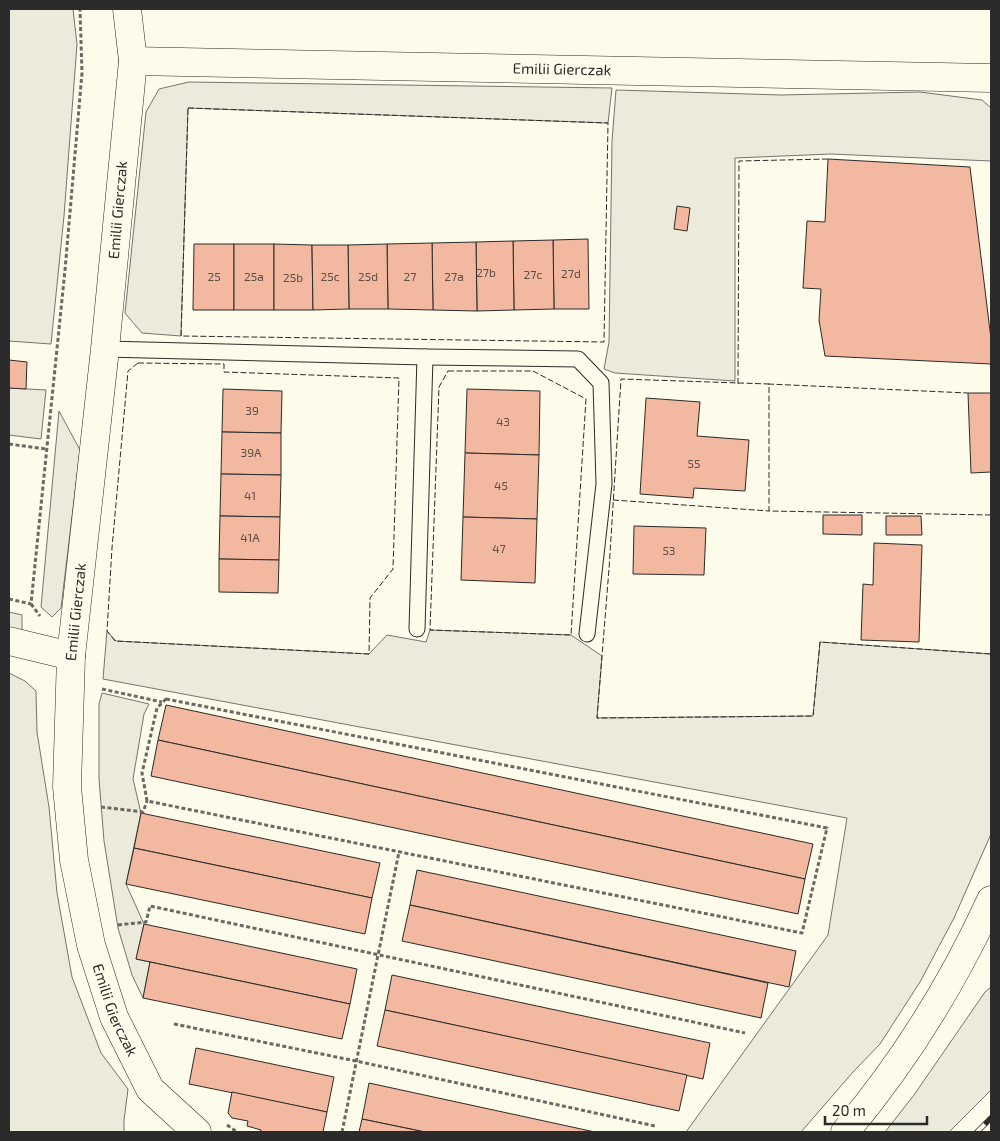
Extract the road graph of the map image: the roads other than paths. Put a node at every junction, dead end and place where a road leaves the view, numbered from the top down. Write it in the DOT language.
graph roads {
  1 [pos="127,9"];
  2 [pos="132,61"];
  3 [pos="991,78"];
  4 [pos="105,349"];
  5 [pos="425,357"];
  6 [pos="417,628"];
  7 [pos="587,634"];
  8 [pos="9,641"];
  9 [pos="71,656"];
  10 [pos="990,908"];
  11 [pos="196,1132"];
  12 [pos="844,1132"];
  1 -- 2 [label="street, Emilii Gierczak"];
  2 -- 3 [label="street, Emilii Gierczak"];
  2 -- 4 [label="street, Emilii Gierczak"];
  4 -- 5 [label="lane"];
  4 -- 9 [label="street, Emilii Gierczak"];
  5 -- 6 [label="lane"];
  5 -- 7 [label="lane"];
  8 -- 9 [label="street"];
  9 -- 11 [label="street, Emilii Gierczak"];
  10 -- 12 [label="street"];
}
